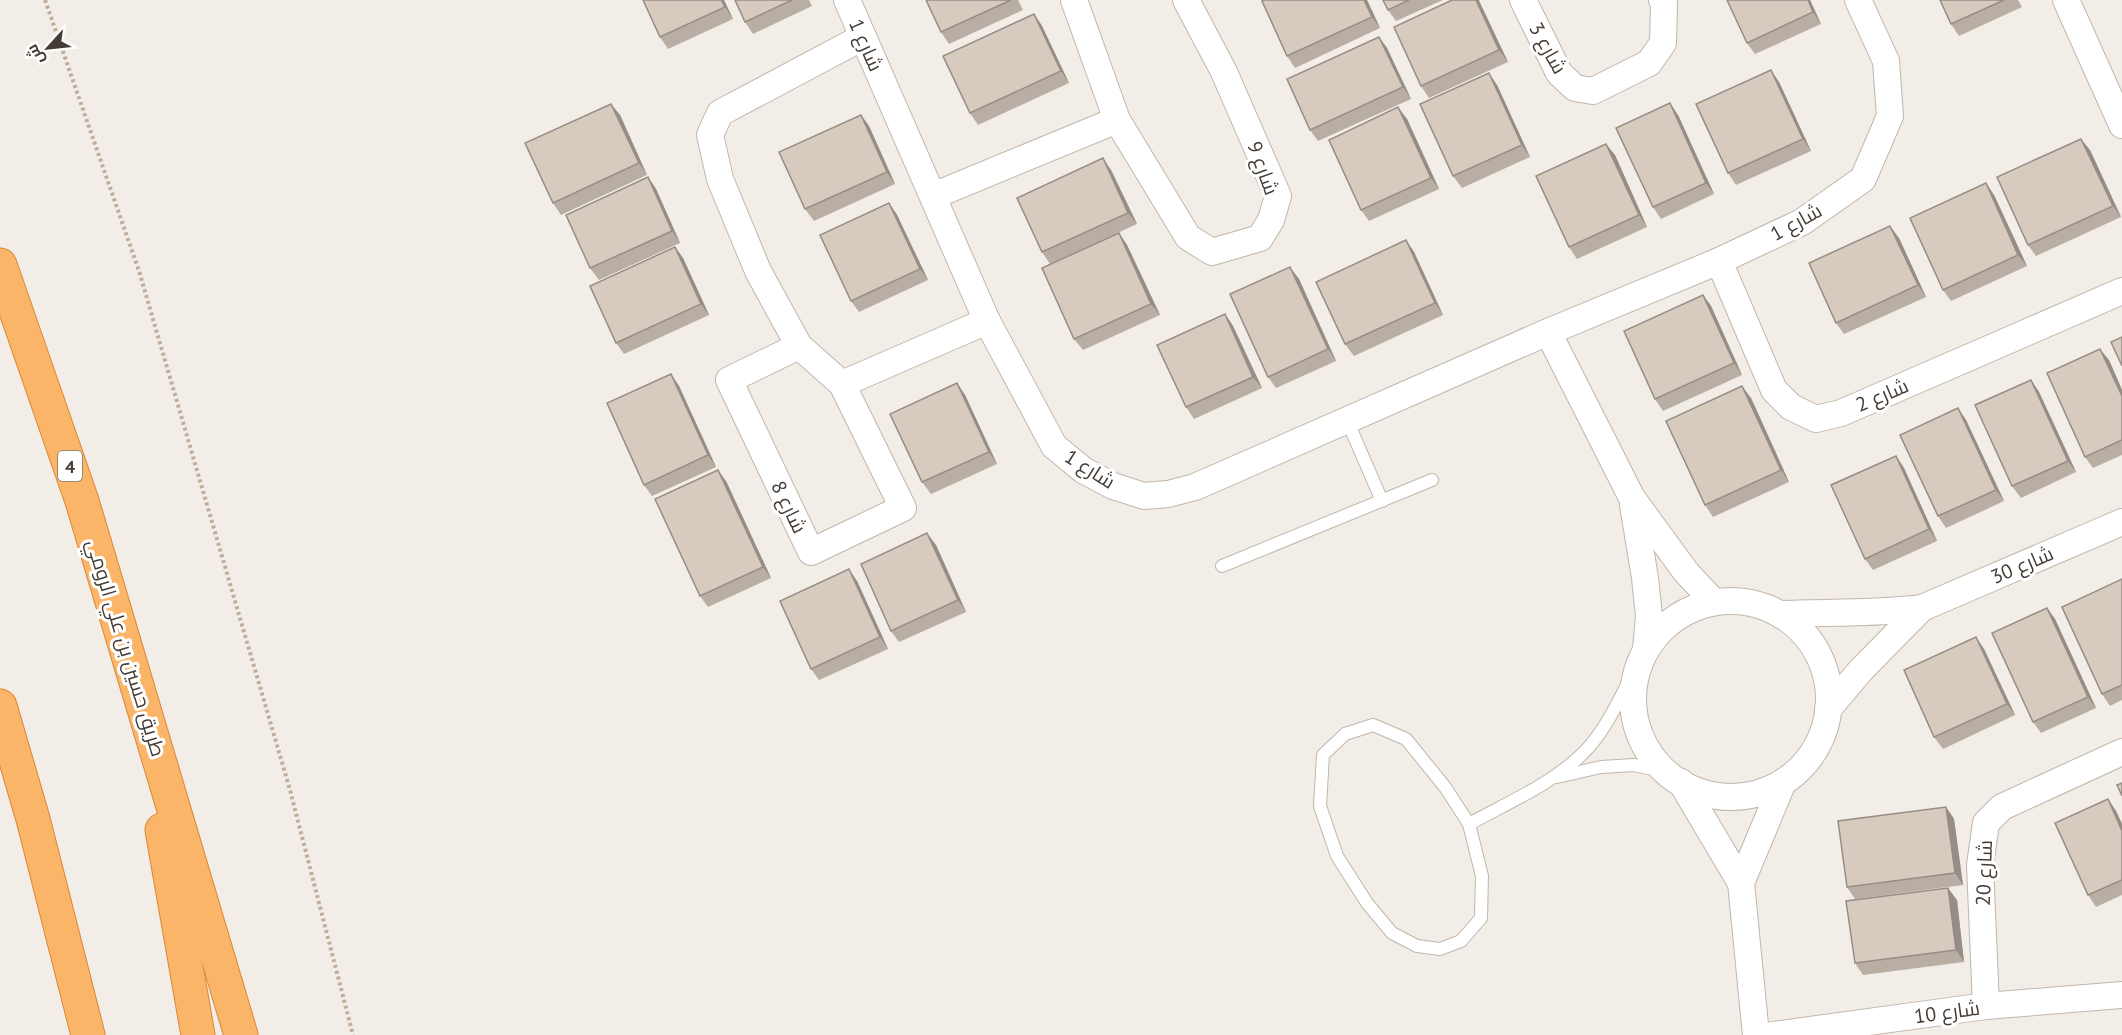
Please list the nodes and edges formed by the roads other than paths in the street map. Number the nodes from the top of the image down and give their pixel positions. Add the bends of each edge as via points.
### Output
1 (847, 0) edge
2 (1074, 0) edge
3 (1186, 0) edge
4 (1523, 0) edge
5 (1662, 0) edge
6 (1858, 0) edge
7 (2066, 0) edge
8 (863, 37) junction
9 (1116, 120) junction
10 (2122, 125) edge
11 (933, 196) junction
12 (1719, 261) junction
13 (0, 265) edge
14 (2122, 291) edge
15 (987, 321) junction
16 (1548, 332) junction
17 (799, 346) junction
18 (842, 384) junction
19 (1347, 420) junction
20 (1432, 480) dead end
21 (1632, 498) junction
22 (1382, 501) junction
23 (2122, 522) edge
24 (1222, 566) dead end
25 (1714, 602) junction
26 (1922, 608) junction
27 (1779, 614) junction
28 (1642, 657) junction
29 (133, 669) junction
30 (0, 706) edge
31 (1828, 709) junction
32 (2122, 752) edge
33 (1556, 777) junction
34 (1672, 777) junction
35 (1783, 782) junction
36 (1469, 824) junction
37 (1741, 883) junction
38 (2122, 996) edge
39 (1986, 1006) junction
40 (88, 1035) edge
41 (198, 1035) edge
42 (241, 1035) edge
43 (1756, 1035) edge
44 (1773, 1035) edge

1 - 8 street, شارع 1
2 - 9 street, شارع 9
3 - 9 street, شارع 9 via 1224,72 1278,196 1271,220 1260,238 1212,252 1188,237
4 - 5 street, شارع 3 via 1559,73 1575,88 1593,91 1649,63 1663,43
6 - 12 street, شارع 1 via 1886,61 1890,116 1863,179 1802,222
7 - 10 street
8 - 11 street, شارع 1
8 - 17 street, شارع 8 via 720,113 710,135 720,179 758,271
9 - 11 street
11 - 15 street, شارع 1
12 - 14 street, شارع 2 via 1774,390 1791,407 1816,419 1841,413
12 - 16 street, شارع 1
13 - 29 highway, طريق حسين بن علي الرومي / 4 via 82,501
15 - 18 street
15 - 19 street, شارع 1 via 1054,446 1083,470 1144,496 1195,487
16 - 19 street, شارع 1
16 - 21 street
17 - 18 street, شارع 8
17 - 18 street, شارع 8 via 729,380 811,552 903,508
19 - 22 lane
20 - 22 lane
21 - 25 street via 1686,572
21 - 28 street via 1649,616
22 - 24 lane
23 - 26 street, شارع 30
25 - 27 street via 1727,599 1765,605
25 - 28 street via 1689,608 1658,631
26 - 27 street, شارع 30 via 1887,613
26 - 31 street, شارع 30
27 - 31 street via 1798,626 1821,657 1830,695
28 - 33 lane via 1589,746
28 - 34 street via 1632,702 1641,740
29 - 41 highway
29 - 42 highway, طريق حسين بن علي الرومي / 4
30 - 40 highway
31 - 35 street via 1824,733 1804,766
32 - 39 street, شارع 20 via 2002,807 1986,823 1980,865
33 - 34 lane via 1600,767 1634,765
33 - 36 lane
34 - 35 street via 1697,792 1735,798 1773,789
34 - 37 street
35 - 37 street
36 - 36 lane via 1406,739 1373,725 1345,734 1323,754 1320,806 1337,856 1366,903 1392,933 1417,946 1440,949 1461,941 1481,918 1482,876
37 - 43 street
38 - 39 street, شارع 10
39 - 44 street, شارع 10

